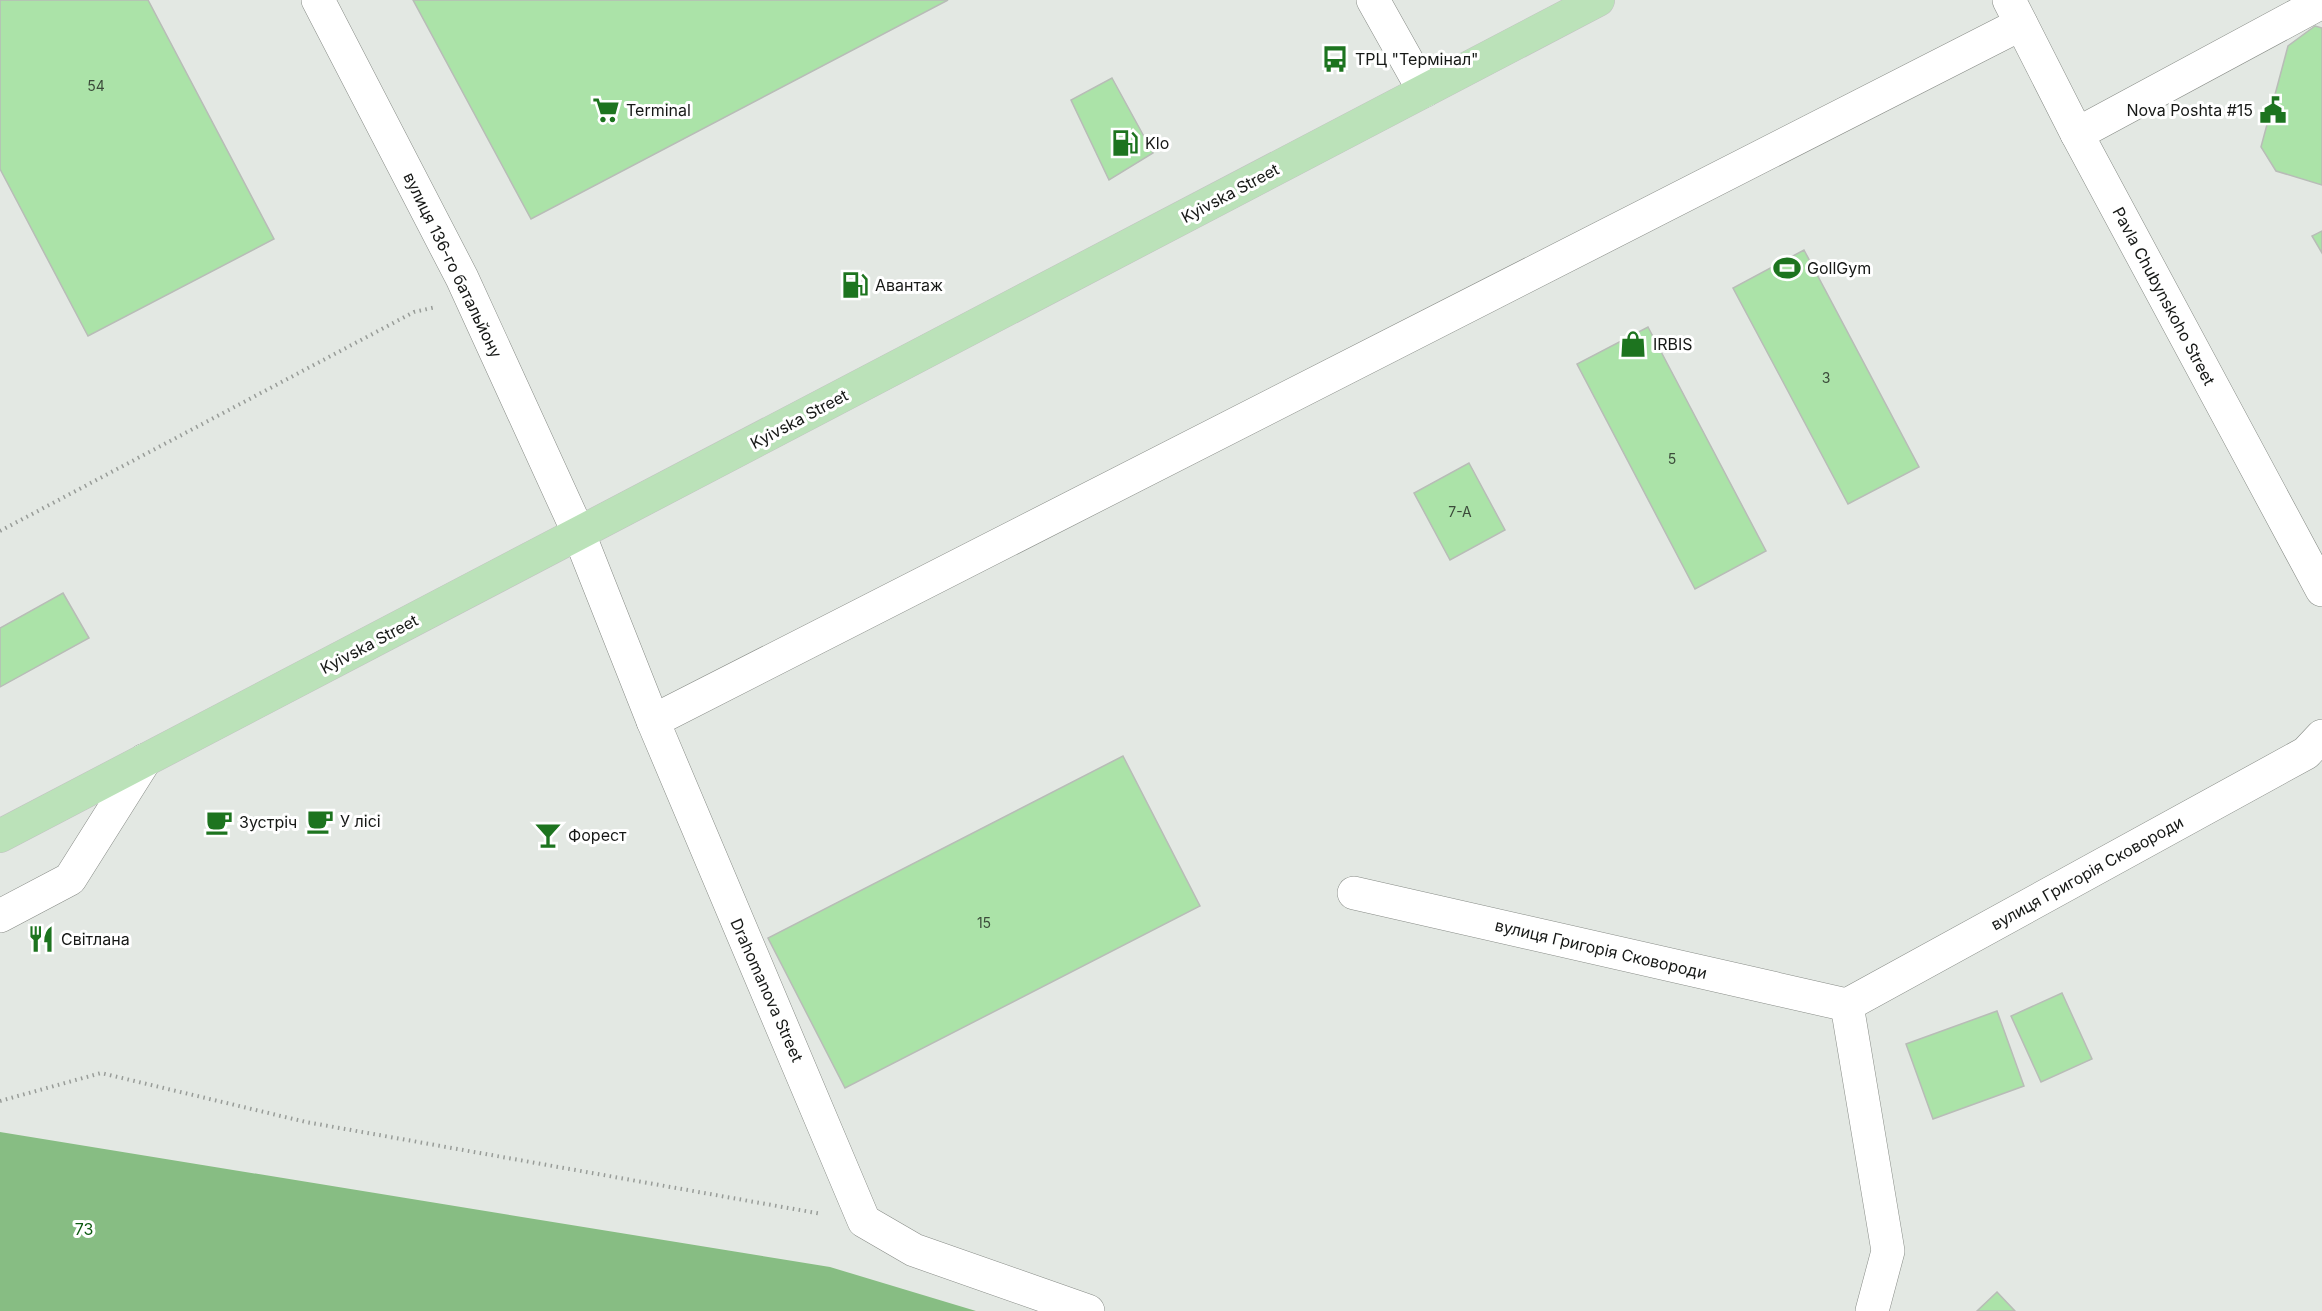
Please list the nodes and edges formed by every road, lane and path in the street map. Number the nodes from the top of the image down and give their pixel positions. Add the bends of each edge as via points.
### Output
1 (318, 0) edge
2 (1374, 0) edge
3 (1598, 0) edge
4 (2322, 2) edge
5 (2015, 12) edge
6 (1424, 91) junction
7 (2077, 134) junction
8 (472, 301) junction
9 (0, 531) edge
10 (579, 534) junction
11 (2322, 590) edge
12 (653, 721) junction
13 (2322, 736) edge
14 (145, 760) junction
15 (0, 836) edge
16 (1354, 893) dead end
17 (0, 916) edge
18 (1847, 1005) junction
19 (0, 1101) edge
20 (864, 1221) junction
21 (1088, 1311) edge
22 (1872, 1311) edge

1 - 8 street, вулиця 136-го батальйону
2 - 6 street
3 - 6 main road, Kyivska Street
4 - 7 street
5 - 7 street, Pavla Chubynskoho Street
5 - 12 street
6 - 10 main road, Kyivska Street
7 - 11 street, Pavla Chubynskoho Street
8 - 9 path via 414,312
8 - 10 street, вулиця 136-го батальйону
10 - 12 street, Drahomanova Street
10 - 14 main road, Kyivska Street
12 - 20 street, Drahomanova Street
13 - 18 street, вулиця Григорія Сковороди via 2306,753
14 - 15 main road, Kyivska Street
14 - 17 street via 70,879
16 - 18 street, вулиця Григорія Сковороди
18 - 22 street via 1888,1251
19 - 20 path via 100,1073 306,1122
20 - 21 street via 914,1250

